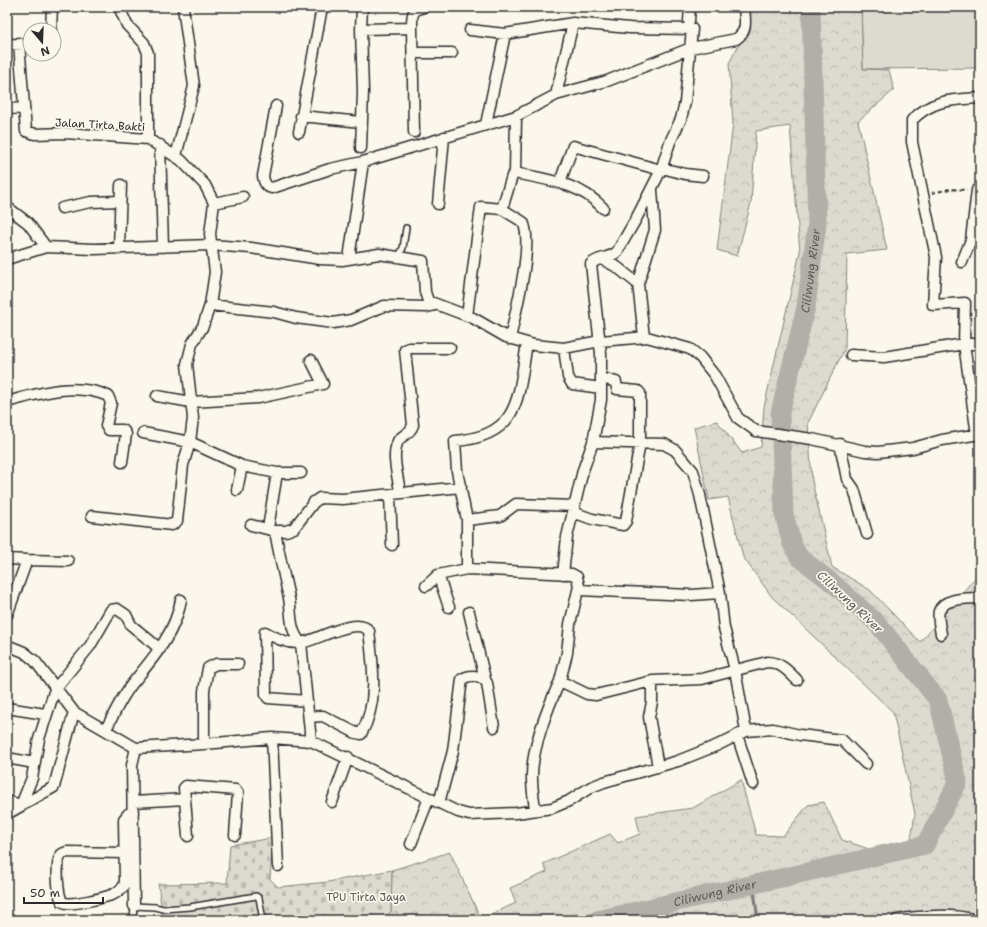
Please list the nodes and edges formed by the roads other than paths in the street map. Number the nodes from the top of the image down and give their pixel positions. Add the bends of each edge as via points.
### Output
1 (52, 7) edge
2 (119, 7) edge
3 (183, 7) edge
4 (322, 7) edge
5 (362, 7) edge
6 (424, 7) edge
7 (690, 7) edge
8 (744, 7) edge
9 (689, 21) dead end
10 (51, 22) edge
11 (573, 23) junction
12 (412, 28) junction
13 (361, 29) junction
14 (470, 30) dead end
15 (505, 34) junction
16 (19, 43) junction
17 (22, 43) edge
18 (7, 44) edge
19 (690, 48) junction
20 (452, 52) dead end
21 (413, 53) junction
22 (556, 96) junction
23 (980, 98) edge
24 (276, 106) dead end
25 (24, 108) junction
26 (7, 109) edge
27 (301, 116) junction
28 (516, 116) junction
29 (361, 122) junction
30 (486, 124) junction
31 (299, 132) dead end
32 (414, 132) dead end
33 (444, 137) junction
34 (148, 139) junction
35 (160, 145) junction
36 (360, 148) dead end
37 (176, 156) junction
38 (363, 162) junction
39 (662, 169) junction
40 (515, 173) junction
41 (703, 176) dead end
42 (560, 182) junction
43 (120, 185) dead end
44 (652, 190) junction
45 (977, 190) road end
46 (243, 197) dead end
47 (120, 200) junction
48 (214, 203) junction
49 (438, 204) dead end
50 (7, 207) edge
51 (62, 208) dead end
52 (603, 208) dead end
53 (502, 209) junction
54 (406, 228) dead end
55 (976, 241) edge
56 (163, 246) junction
57 (211, 246) junction
58 (46, 247) junction
59 (119, 249) junction
60 (399, 256) junction
61 (7, 259) edge
62 (349, 259) junction
63 (602, 259) junction
64 (962, 262) dead end
65 (638, 284) junction
66 (435, 304) junction
67 (210, 305) junction
68 (467, 316) junction
69 (644, 337) junction
70 (510, 339) junction
71 (600, 341) junction
72 (527, 343) junction
73 (964, 344) junction
74 (980, 344) edge
75 (450, 348) dead end
76 (564, 348) junction
77 (851, 355) dead end
78 (311, 360) dead end
79 (601, 383) junction
80 (157, 396) dead end
81 (7, 402) edge
82 (191, 402) junction
83 (143, 433) dead end
84 (978, 435) edge
85 (190, 442) junction
86 (593, 442) junction
87 (640, 443) junction
88 (840, 444) junction
89 (122, 462) dead end
90 (242, 466) junction
91 (277, 473) junction
92 (301, 473) dead end
93 (461, 487) junction
94 (237, 490) dead end
95 (400, 492) junction
96 (390, 495) junction
97 (574, 509) junction
98 (92, 516) dead end
99 (466, 520) junction
100 (251, 526) dead end
101 (271, 529) junction
102 (867, 534) dead end
103 (392, 545) dead end
104 (7, 559) edge
105 (27, 560) junction
106 (68, 561) dead end
107 (467, 569) junction
108 (563, 574) junction
109 (438, 575) junction
110 (426, 586) dead end
111 (579, 590) junction
112 (720, 594) junction
113 (980, 598) edge
114 (182, 600) dead end
115 (448, 607) dead end
116 (470, 612) dead end
117 (7, 615) edge
118 (940, 634) dead end
119 (301, 643) junction
120 (7, 645) edge
121 (160, 649) junction
122 (238, 664) dead end
123 (735, 670) junction
124 (485, 679) junction
125 (797, 680) dead end
126 (560, 681) junction
127 (652, 681) junction
128 (55, 688) junction
129 (307, 701) junction
130 (7, 708) edge
131 (74, 712) junction
132 (45, 714) junction
133 (309, 717) junction
134 (494, 727) dead end
135 (106, 729) junction
136 (741, 733) junction
137 (272, 738) junction
138 (311, 741) junction
139 (204, 744) junction
140 (136, 748) junction
141 (348, 757) junction
142 (7, 758) edge
143 (34, 763) junction
144 (866, 764) dead end
145 (658, 767) junction
146 (753, 784) dead end
147 (429, 798) junction
148 (185, 799) junction
149 (7, 801) edge
150 (332, 802) dead end
151 (439, 803) junction
152 (21, 805) junction
153 (133, 807) junction
154 (536, 810) junction
155 (7, 814) edge
156 (235, 835) dead end
157 (188, 836) dead end
158 (412, 844) dead end
159 (131, 856) junction
160 (278, 866) dead end
161 (134, 906) junction
162 (133, 920) edge
163 (263, 920) edge
164 (896, 920) edge
165 (974, 920) edge

1 - 10 street
2 - 34 street via 127,25 144,43 148,53
3 - 37 street via 195,78 192,101
4 - 27 street
5 - 13 street
6 - 12 street via 412,13
7 - 9 street
8 - 19 street via 745,29 742,35 736,39
11 - 15 street
11 - 19 street via 630,28 692,29
11 - 22 street
12 - 13 street
12 - 21 street
13 - 29 street
14 - 15 street
15 - 30 street
16 - 17 street
16 - 18 street
16 - 25 street
19 - 22 street via 606,81
19 - 39 street via 685,102
20 - 21 street
21 - 32 street
22 - 28 street
23 - 73 street via 941,101 922,110 912,120 912,142 936,257 933,305 965,303
24 - 38 street via 263,176 268,187
25 - 26 street
25 - 34 street, Jalan Tirta Bakti via 26,131 29,133
27 - 29 street
27 - 31 street
28 - 30 street
28 - 40 street
29 - 36 street
30 - 33 street
33 - 38 street
33 - 49 street
34 - 35 street, Jalan Tirta Bakti
35 - 37 street, Jalan Tirta Bakti
35 - 56 street
37 - 48 street, Jalan Tirta Bakti via 205,185
38 - 62 street
39 - 41 street
39 - 42 street via 573,146
39 - 44 street
40 - 42 street
40 - 53 street
42 - 52 street via 588,195
43 - 47 street
44 - 63 street via 617,252
44 - 65 street via 655,230
45 - 55 street
46 - 48 street
47 - 51 street
47 - 59 street
48 - 57 street
50 - 58 street via 28,223
53 - 68 street via 481,207
53 - 70 street via 523,222 526,234 525,264
54 - 60 lane via 404,245
55 - 64 street
56 - 57 street
56 - 59 street
57 - 62 street via 251,248 320,259
57 - 67 street via 215,272
58 - 59 street
58 - 61 street
60 - 62 street via 379,254
60 - 66 street via 423,261 426,297
63 - 65 street
63 - 71 street via 594,261 590,267
65 - 69 street
66 - 67 street via 427,308 384,306 351,320 333,323 274,312
66 - 68 street
67 - 82 street via 203,326 189,353
68 - 70 street
69 - 71 street
69 - 88 street via 695,352 715,376 738,418 756,431
70 - 72 street
71 - 76 street
71 - 79 street
72 - 76 street
72 - 93 street via 516,403 504,424 484,437 456,441 456,462
73 - 74 street
73 - 77 street via 884,357
73 - 84 street
75 - 95 street via 405,350 413,425 408,434 398,440 394,452
76 - 79 street via 568,377 572,384
78 - 82 street via 323,384 258,398
79 - 86 street via 599,416
79 - 87 street via 616,382 617,389 640,393
80 - 82 street
81 - 89 street via 42,393 73,389 108,396 111,403 106,426 109,430 123,430 126,434
82 - 85 street via 193,418
83 - 85 street
84 - 88 street via 878,452
85 - 90 street
85 - 98 street via 183,465 175,524
86 - 87 street
86 - 97 street
87 - 97 street via 625,523 621,525 592,519
87 - 112 street via 664,444 670,447 693,471
88 - 102 street via 847,479 854,489
90 - 91 street
90 - 94 street
91 - 92 street
91 - 101 street
93 - 95 street
93 - 99 street
95 - 96 street
96 - 101 street via 320,498 294,528 286,531
96 - 103 street
97 - 99 street via 516,504 500,516
97 - 108 street via 567,537
99 - 107 street
100 - 101 street
101 - 119 street via 289,601 292,625
104 - 105 street
105 - 106 street
105 - 117 street
107 - 108 street
107 - 109 street
108 - 111 street via 577,577
109 - 110 street
109 - 115 street
111 - 112 street
111 - 126 street
112 - 123 street via 724,628
113 - 118 street via 953,601 942,606 938,616
114 - 121 street via 176,622
116 - 124 street
119 - 129 street
119 - 129 street via 284,642 265,632 266,695 268,698
119 - 133 street via 343,628 362,627 370,631 373,692 368,719 361,734 323,716
120 - 128 street via 24,652
121 - 128 street via 131,625 124,613 114,608 90,646
121 - 135 street via 126,693
122 - 139 street via 216,664 208,668 204,691
123 - 125 street via 758,663 775,662
123 - 127 street via 702,679
123 - 136 street
124 - 134 street via 489,687
124 - 151 street via 472,676 465,677 460,682 453,751
126 - 127 street via 591,695
126 - 154 street via 549,705 534,758 532,777
127 - 145 street via 650,717
128 - 131 street
128 - 132 street
129 - 133 street
130 - 132 street
131 - 135 street
131 - 152 street via 54,787
132 - 143 street
133 - 138 street
135 - 140 street
136 - 144 street via 773,730 842,740
136 - 145 street via 718,746
136 - 146 street
137 - 138 street
137 - 139 street
137 - 160 street
138 - 141 street
139 - 140 street
140 - 153 street via 132,765
141 - 147 street
141 - 150 street
142 - 143 street
143 - 152 street via 32,778
145 - 154 street via 604,782 560,805
147 - 151 street
147 - 158 street
148 - 153 street
148 - 156 street via 186,786 236,790 238,793
148 - 157 street
149 - 152 street
151 - 154 street via 469,816
152 - 155 street
153 - 159 street
159 - 159 street via 121,890 108,896 69,904 61,901 58,870 62,854 67,852
159 - 161 street
161 - 162 lane
161 - 163 lane via 163,909 190,907 256,896 259,898
164 - 165 street via 928,917

